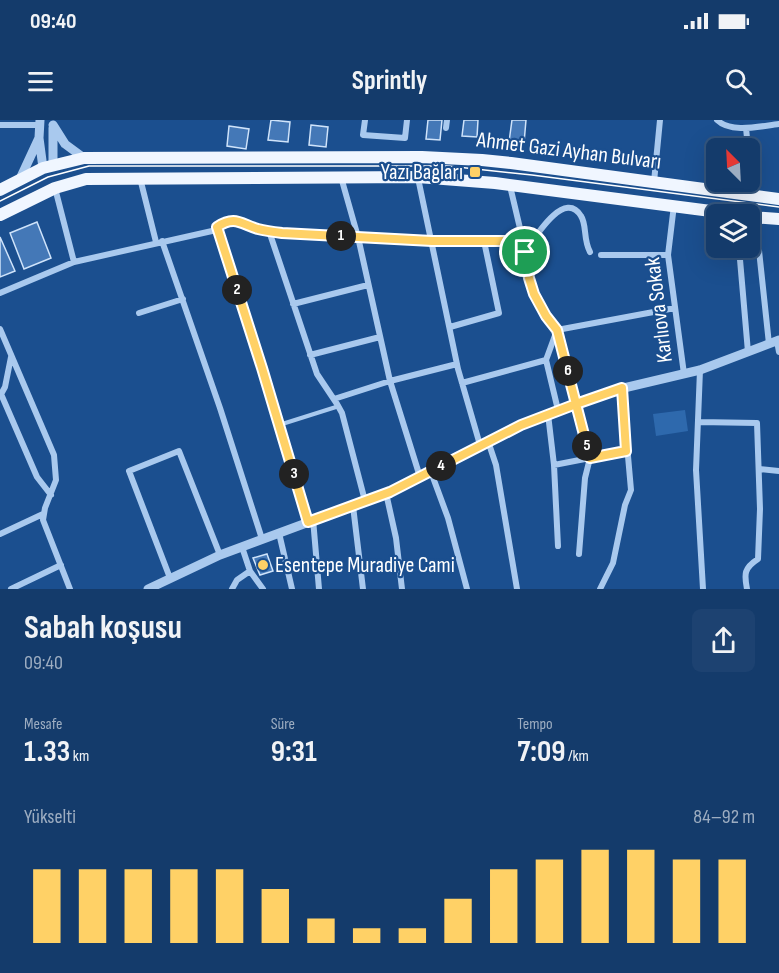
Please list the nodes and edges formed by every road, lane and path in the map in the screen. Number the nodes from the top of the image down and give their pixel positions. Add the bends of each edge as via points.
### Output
1 (365, 120) edge
2 (407, 120) edge
3 (660, 120) edge
4 (717, 120) edge
5 (40, 122) edge
6 (53, 122) edge
7 (779, 124) edge
8 (0, 125) edge
9 (746, 128) junction
10 (39, 138) junction
11 (747, 138) edge
12 (84, 158) junction
13 (49, 166) junction
14 (341, 176) junction
15 (418, 177) junction
16 (140, 178) junction
17 (20, 179) junction
18 (654, 182) junction
19 (510, 185) junction
20 (55, 188) junction
21 (0, 190) edge
22 (779, 199) edge
23 (674, 206) junction
24 (706, 210) edge
25 (0, 215) edge
26 (760, 218) edge
27 (779, 219) edge
28 (217, 227) junction
29 (269, 231) junction
30 (358, 237) junction
31 (159, 241) junction
32 (432, 241) junction
33 (484, 241) junction
34 (523, 241) junction
35 (525, 252) junction
36 (590, 252) dead end
37 (760, 253) edge
38 (602, 255) dead end
39 (668, 255) junction
40 (740, 258) edge
41 (74, 262) junction
42 (368, 285) junction
43 (0, 293) edge
44 (183, 299) junction
45 (293, 304) junction
46 (675, 308) junction
47 (139, 313) dead end
48 (450, 327) junction
49 (0, 329) edge
50 (557, 330) junction
51 (380, 337) junction
52 (775, 341) edge
53 (748, 352) junction
54 (779, 352) edge
55 (310, 355) junction
56 (12, 356) junction
57 (546, 360) junction
58 (457, 364) junction
59 (700, 370) junction
60 (684, 374) junction
61 (390, 381) junction
62 (462, 383) junction
63 (622, 388) junction
64 (1, 395) edge
65 (336, 402) junction
66 (576, 404) junction
67 (558, 410) junction
68 (548, 414) junction
69 (699, 422) junction
70 (279, 424) junction
71 (484, 443) junction
72 (626, 451) junction
73 (590, 458) junction
74 (554, 465) junction
75 (759, 469) junction
76 (779, 471) edge
77 (431, 472) junction
78 (420, 477) junction
79 (386, 493) junction
80 (51, 495) junction
81 (365, 501) junction
82 (353, 506) junction
83 (43, 514) junction
84 (311, 520) junction
85 (279, 533) junction
86 (0, 534) edge
87 (262, 539) junction
88 (558, 546) dead end
89 (242, 547) junction
90 (579, 554) dead end
91 (220, 555) junction
92 (61, 565) junction
93 (250, 570) junction
94 (170, 578) junction
95 (159, 586) edge
96 (11, 589) edge
97 (70, 589) edge
98 (148, 589) edge
99 (174, 589) edge
100 (232, 589) edge
101 (263, 589) edge
102 (292, 589) edge
103 (319, 589) edge
104 (363, 589) edge
105 (402, 589) edge
106 (467, 589) edge
107 (517, 589) edge
108 (600, 589) edge
109 (703, 589) edge
110 (747, 589) edge

1 - 2 street via 363,135 405,138
3 - 18 street
4 - 9 street via 723,126
5 - 8 street
5 - 10 street
6 - 12 street via 65,144
6 - 13 street
7 - 9 street
9 - 11 street
10 - 13 street
10 - 17 street
12 - 13 main road, Ahmet Gazi Ayhan Bulvarı
12 - 18 main road, Ahmet Gazi Ayhan Bulvarı via 452,159
13 - 17 main road, Ahmet Gazi Ayhan Bulvarı
13 - 20 main road
14 - 15 main road, Ahmet Gazi Ayhan Bulvarı
14 - 16 main road, Ahmet Gazi Ayhan Bulvarı
14 - 30 street
15 - 19 main road, Ahmet Gazi Ayhan Bulvarı
15 - 32 street
16 - 20 main road, Ahmet Gazi Ayhan Bulvarı via 86,178
16 - 31 street
17 - 21 main road, Ahmet Gazi Ayhan Bulvarı
18 - 22 main road, Ahmet Gazi Ayhan Bulvarı
19 - 23 main road, Ahmet Gazi Ayhan Bulvarı
19 - 34 street
20 - 25 main road, Ahmet Gazi Ayhan Bulvarı
20 - 41 street
23 - 24 main road, Ahmet Gazi Ayhan Bulvarı
23 - 39 street, Karlıova Sokak
26 - 27 main road
28 - 29 street via 240,221
28 - 31 street
28 - 70 street
29 - 30 street
29 - 45 street
30 - 32 street
30 - 42 street
31 - 41 street
31 - 44 street
32 - 33 street
32 - 48 street
33 - 34 street
33 - 48 street via 499,313
34 - 35 street
35 - 36 street via 556,212 568,208 583,219
35 - 50 street via 534,294
37 - 52 street
38 - 39 street
39 - 46 street, Karlıova Sokak
40 - 53 street
41 - 43 street
42 - 45 street
42 - 51 street
44 - 47 street
44 - 87 street
45 - 55 street
46 - 50 street
46 - 60 street, Karlıova Sokak
48 - 58 street
49 - 56 street
50 - 57 street
50 - 66 street
51 - 55 street
51 - 61 street
52 - 53 street
52 - 54 street
53 - 59 street
55 - 65 street via 316,374
56 - 64 street
56 - 80 street via 54,455 57,474
57 - 62 street
57 - 67 street
58 - 61 street
58 - 62 street
59 - 60 street
59 - 69 street
60 - 63 street
61 - 65 street
61 - 78 street
62 - 71 street
63 - 66 street
63 - 72 street
64 - 80 street via 37,477
65 - 70 lane via 336,407
65 - 81 street
66 - 67 street
66 - 73 street
67 - 68 street
68 - 71 street
68 - 74 street
69 - 75 street via 757,423
69 - 109 street via 696,470
70 - 84 street
71 - 77 street
71 - 107 street via 496,465
72 - 73 street
72 - 108 street via 631,490 613,563
73 - 74 street
73 - 90 street
74 - 88 street
75 - 76 street
75 - 110 street via 758,559 745,572
77 - 78 street
77 - 106 street via 453,533
78 - 79 street
79 - 81 street
79 - 105 street
80 - 83 street
81 - 82 street
82 - 84 street
82 - 104 street
83 - 86 street
83 - 92 street
84 - 85 street
84 - 103 street
85 - 87 street
85 - 102 street
87 - 89 street
89 - 91 street
89 - 93 street
91 - 94 street
91 - 94 street via 179,451 129,471
92 - 96 street
92 - 97 street
93 - 100 street
93 - 101 street
94 - 95 street
94 - 99 street
95 - 98 street

